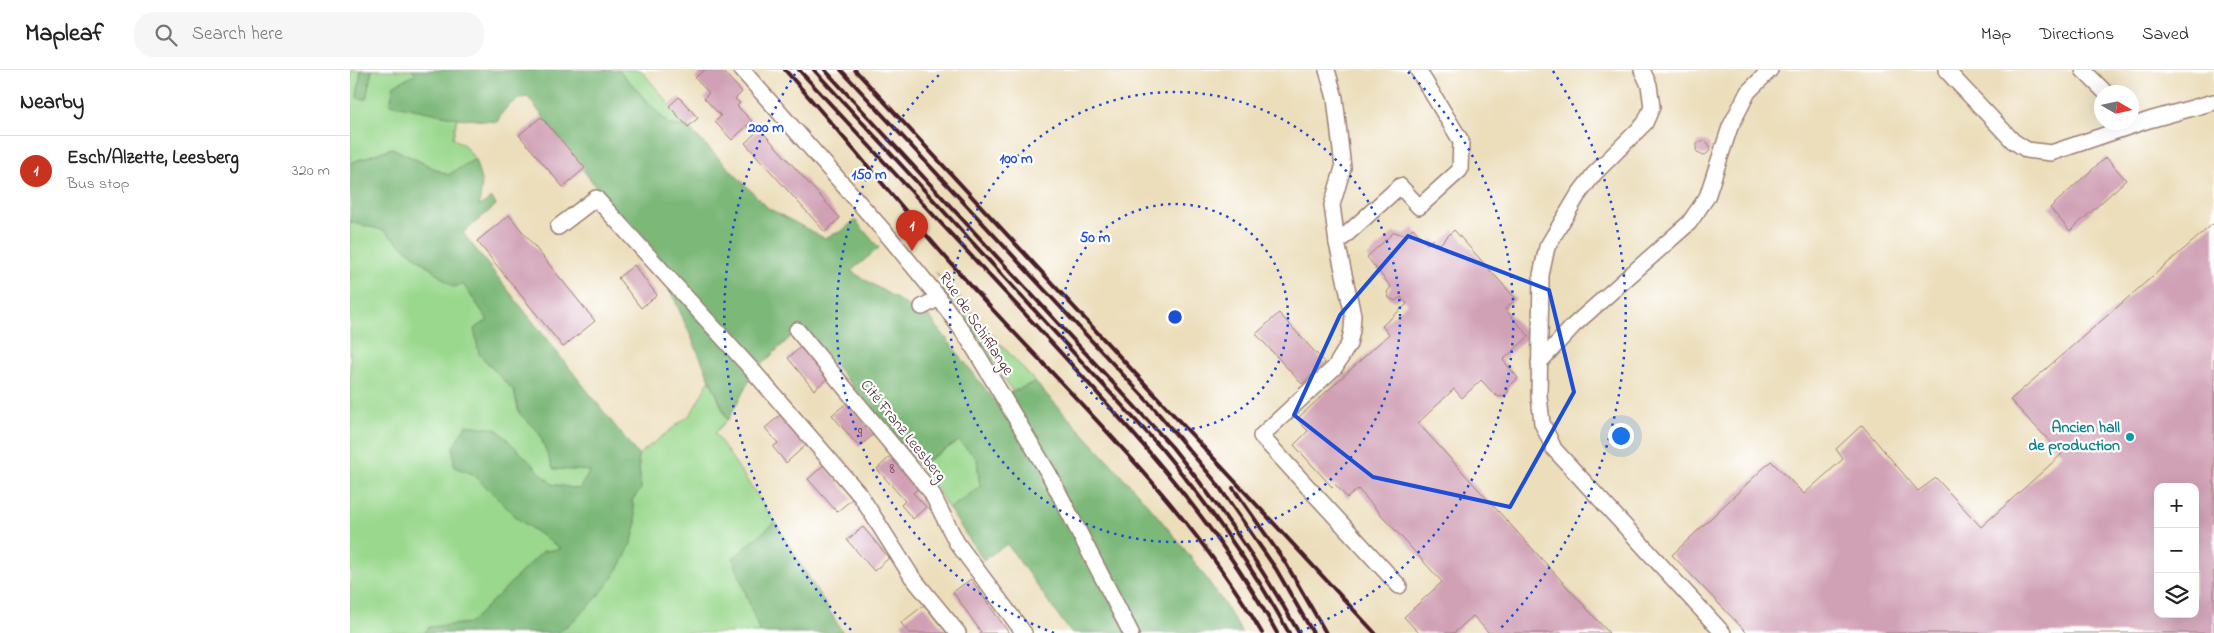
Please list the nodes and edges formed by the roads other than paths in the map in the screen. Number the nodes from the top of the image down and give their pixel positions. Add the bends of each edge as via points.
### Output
1 (742, 70) edge
2 (1327, 70) edge
3 (1418, 70) edge
4 (1642, 70) edge
5 (1770, 70) edge
6 (1946, 70) edge
7 (2084, 70) edge
8 (2098, 85) edge
9 (2214, 102) edge
10 (2139, 116) edge
11 (2149, 120) junction
12 (558, 227) dead end
13 (1337, 243) junction
14 (939, 298) junction
15 (922, 307) dead end
16 (797, 330) dead end
17 (1539, 363) junction
18 (1399, 586) dead end
19 (958, 633) edge
20 (1024, 633) edge
21 (1131, 633) edge
22 (1723, 633) edge

1 - 14 street, Rue de Schifflange
2 - 13 street via 1335,98 1343,168 1332,205
3 - 13 street via 1461,142 1460,170 1419,207 1400,186
4 - 17 street via 1650,85 1652,106 1645,123 1594,174 1546,247 1541,275
5 - 17 street via 1748,92 1730,127 1707,197 1689,223 1574,325
6 - 11 street via 2013,141 2027,150 2051,153
7 - 8 street
9 - 11 street
10 - 11 street
12 - 19 street via 596,198 860,495 912,577
13 - 18 street via 1353,315 1349,344 1335,367 1260,436
14 - 15 street
14 - 21 street, Rue de Schifflange via 969,340 1050,474
16 - 20 street, Cité Franz Leesberg via 931,492 957,543
17 - 22 street via 1542,424 1554,449

